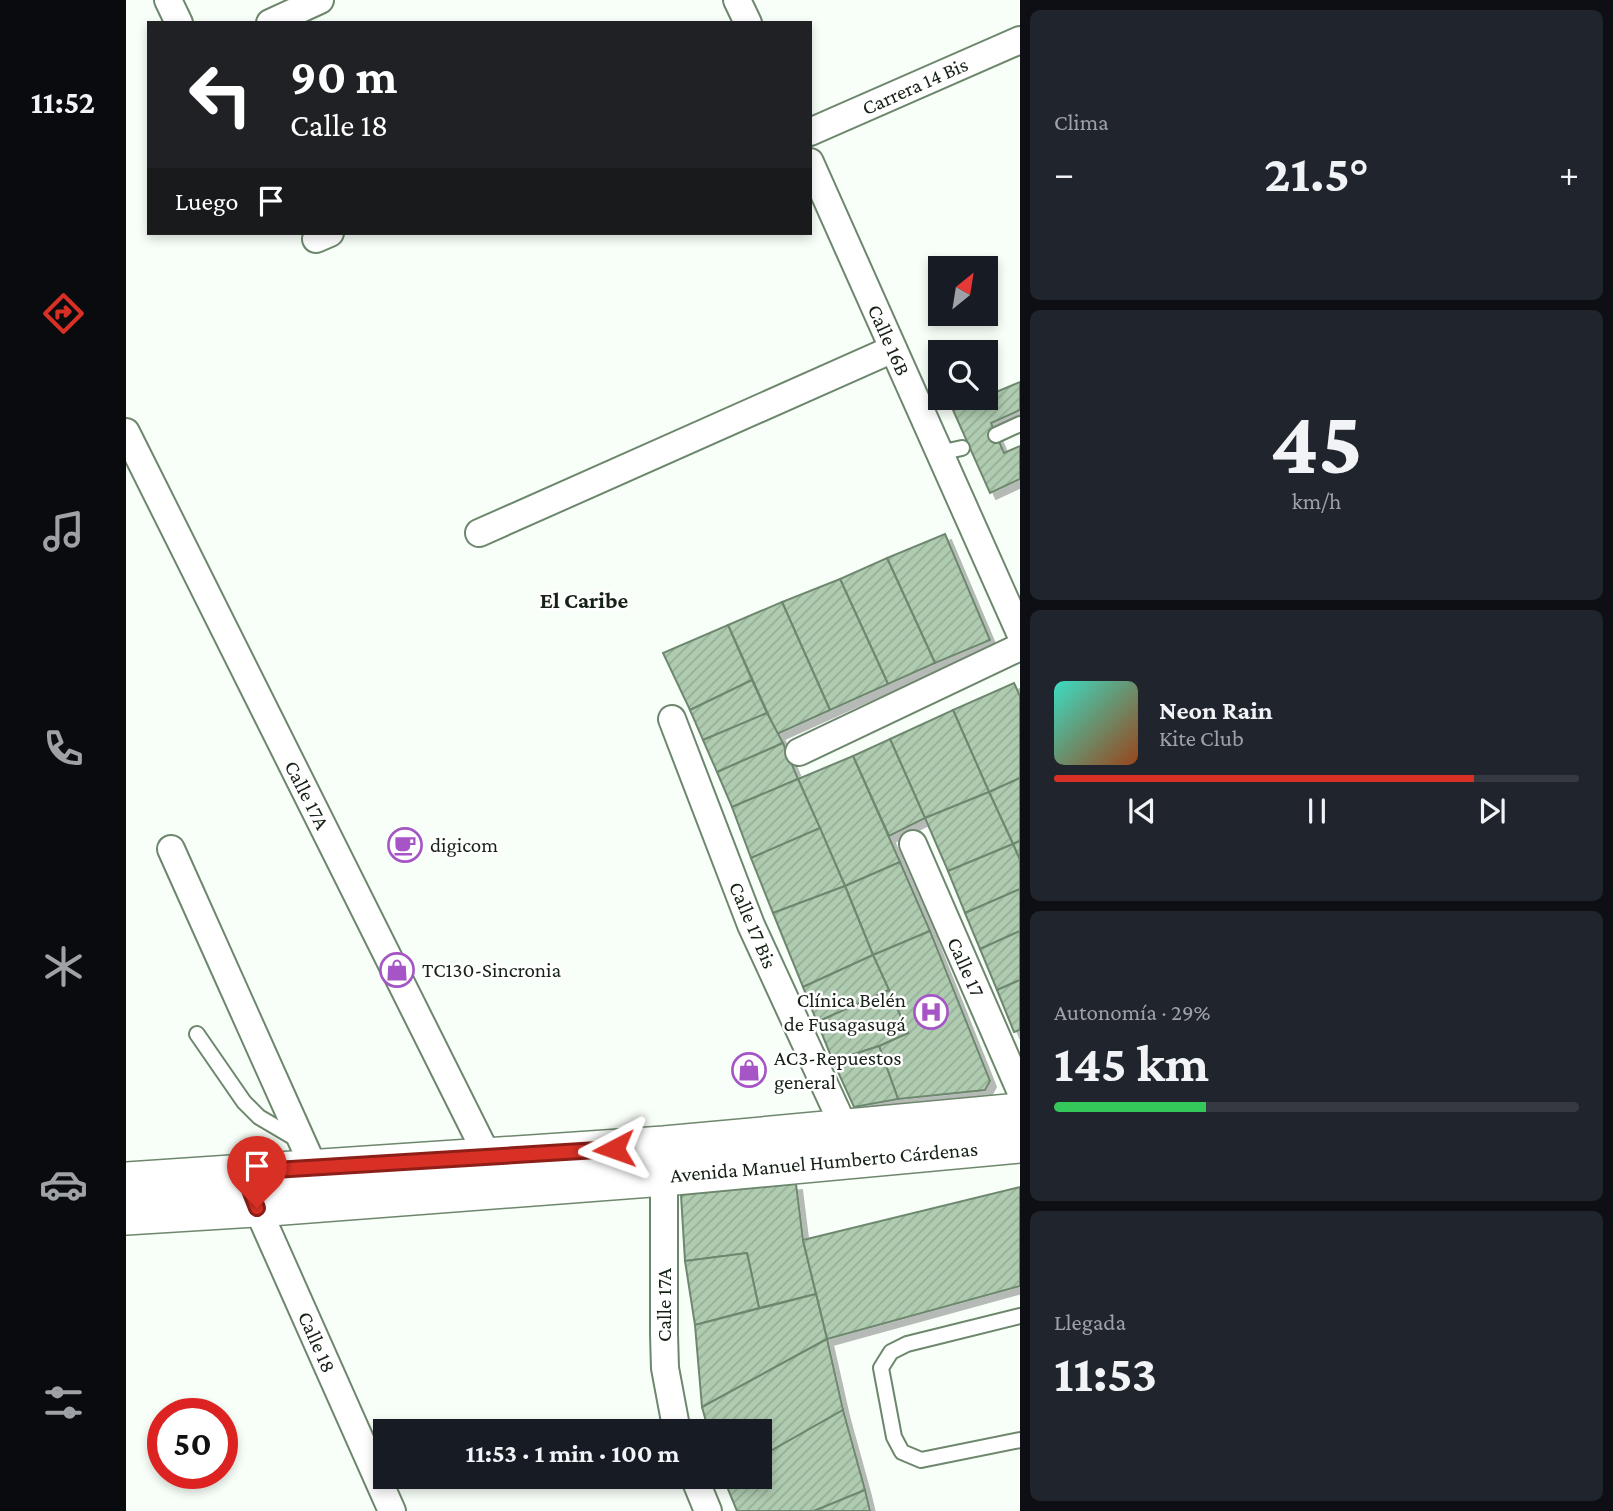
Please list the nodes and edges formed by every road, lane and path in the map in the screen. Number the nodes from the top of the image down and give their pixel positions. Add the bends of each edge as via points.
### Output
1 (168, 0) edge
2 (320, 0) edge
3 (737, 0) edge
4 (179, 21) edge
5 (274, 21) edge
6 (747, 21) edge
7 (1020, 40) edge
8 (812, 131) edge
9 (812, 167) edge
10 (893, 349) junction
11 (1020, 425) edge
12 (126, 432) edge
13 (996, 435) dead end
14 (479, 533) dead end
15 (1020, 633) edge
16 (1020, 647) edge
17 (672, 719) dead end
18 (799, 752) dead end
19 (913, 844) dead end
20 (172, 849) dead end
21 (197, 1034) dead end
22 (1020, 1090) edge
23 (1020, 1112) edge
24 (844, 1127) junction
25 (1020, 1144) edge
26 (308, 1156) junction
27 (488, 1157) junction
28 (243, 1172) junction
29 (664, 1177) junction
30 (126, 1181) edge
31 (257, 1208) junction
32 (126, 1216) edge
33 (1020, 1316) edge
34 (674, 1419) edge
35 (1020, 1440) edge
36 (699, 1489) edge
37 (392, 1511) edge
38 (708, 1511) edge

1 - 4 street
2 - 5 street
3 - 6 street
7 - 8 street, Carrera 14 Bis
9 - 10 street, Calle 16B
10 - 14 street
10 - 15 street, Calle 16B via 951,451
11 - 13 lane
12 - 27 street, Calle 17A
16 - 18 street
17 - 24 street, Calle 17 Bis via 751,925
19 - 22 street, Calle 17
20 - 26 street
21 - 26 lane via 244,1102
23 - 24 main road, Avenida Manuel Humberto Cárdenas
24 - 27 main road, Avenida Manuel Humberto Cárdenas
25 - 29 main road, Avenida Manuel Humberto Cárdenas
26 - 27 main road, Avenida Manuel Humberto Cárdenas
26 - 28 main road, Avenida Manuel Humberto Cárdenas
28 - 30 main road, Avenida Manuel Humberto Cárdenas
28 - 31 street, Calle 18
29 - 31 main road, Avenida Manuel Humberto Cárdenas
29 - 34 street, Calle 17A via 665,1357
31 - 32 main road, Avenida Manuel Humberto Cárdenas
31 - 37 street, Calle 18
33 - 35 lane via 907,1344 891,1352 881,1367 894,1437 902,1452 921,1460
36 - 38 street

